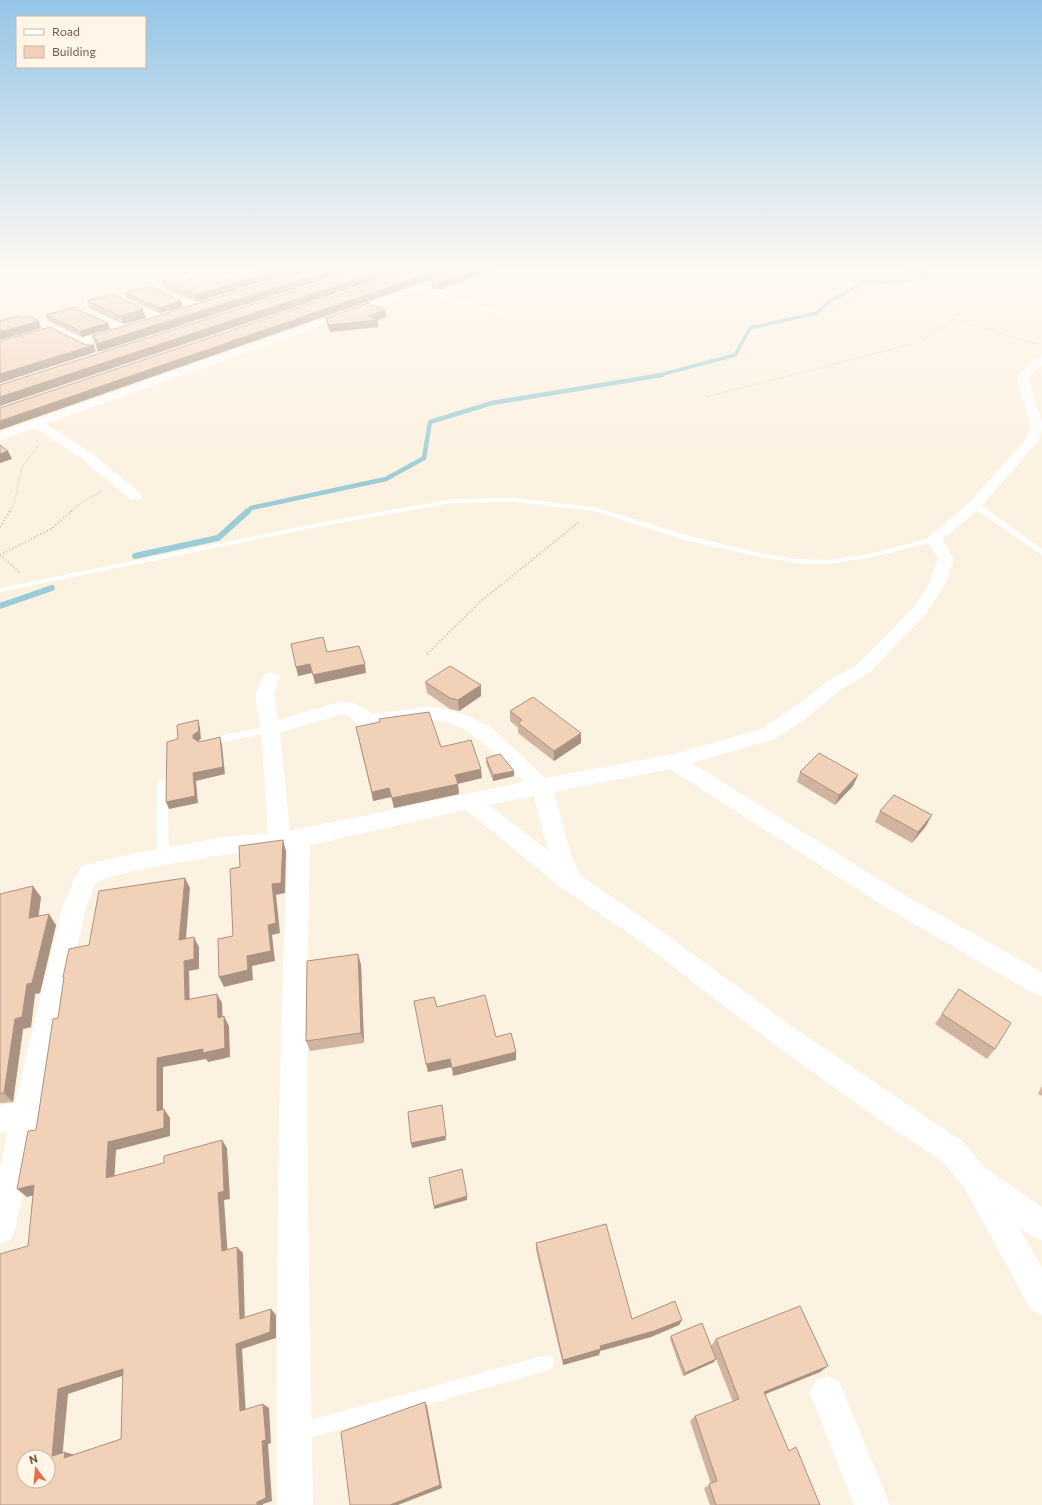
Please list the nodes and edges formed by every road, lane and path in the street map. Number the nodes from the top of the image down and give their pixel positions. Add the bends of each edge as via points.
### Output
1 (72, 338) edge
2 (97, 338) edge
3 (279, 338) edge
4 (925, 338) edge
5 (1019, 338) edge
6 (81, 343) junction
7 (1042, 345) edge
8 (119, 350) edge
9 (104, 355) junction
10 (1042, 359) edge
11 (89, 360) edge
12 (142, 363) edge
13 (128, 368) junction
14 (113, 373) edge
15 (156, 381) junction
16 (706, 397) dead end
17 (37, 424) junction
18 (50, 432) junction
19 (0, 436) edge
20 (119, 483) junction
21 (135, 496) dead end
22 (975, 505) junction
23 (594, 509) junction
24 (0, 527) edge
25 (934, 539) junction
26 (1042, 553) edge
27 (0, 555) edge
28 (32, 583) junction
29 (0, 590) edge
30 (427, 654) dead end
31 (271, 678) dead end
32 (271, 729) junction
33 (202, 744) edge
34 (673, 761) junction
35 (162, 784) dead end
36 (542, 787) junction
37 (469, 801) junction
38 (289, 840) junction
39 (163, 857) junction
40 (571, 882) junction
41 (1042, 986) edge
42 (13, 1117) edge
43 (974, 1177) junction
44 (1042, 1225) edge
45 (0, 1229) edge
46 (1042, 1298) edge
47 (546, 1362) dead end
48 (827, 1392) dead end
49 (295, 1433) junction
50 (295, 1505) edge
51 (872, 1505) edge

1 - 6 street
2 - 6 street
3 - 15 street
4 - 16 path via 920,342
5 - 7 path
6 - 9 street
8 - 9 street
9 - 11 street
9 - 13 street
10 - 22 street via 1026,373 1023,380 1037,426 1031,441
12 - 13 street
13 - 14 street
13 - 15 street
15 - 17 street
17 - 18 street
17 - 19 street
18 - 20 street via 87,456
18 - 24 path via 22,467 14,504
20 - 21 street
20 - 27 path via 82,502 51,529
22 - 25 street
22 - 26 lane
23 - 25 lane via 692,539 795,561 829,562 868,556
23 - 28 lane via 514,500 452,501 328,523
23 - 30 path via 481,599
25 - 34 street via 946,559 937,584 920,610 864,668 835,685 797,716 768,734
27 - 28 path
28 - 29 lane
31 - 32 street via 265,692 265,702
32 - 33 lane
32 - 36 street via 349,708 368,721 425,713 457,718 484,732
32 - 38 street
34 - 36 street
34 - 41 street via 895,901
35 - 39 lane
36 - 37 street
36 - 40 street via 560,856
37 - 38 street
37 - 40 street
38 - 39 street via 224,846
38 - 49 street via 294,979 292,1189
39 - 42 street via 90,873 85,879 74,908
40 - 43 street via 645,932 784,1036 952,1151
42 - 45 street
43 - 44 street
43 - 46 street
47 - 49 lane
48 - 51 street
49 - 50 street

